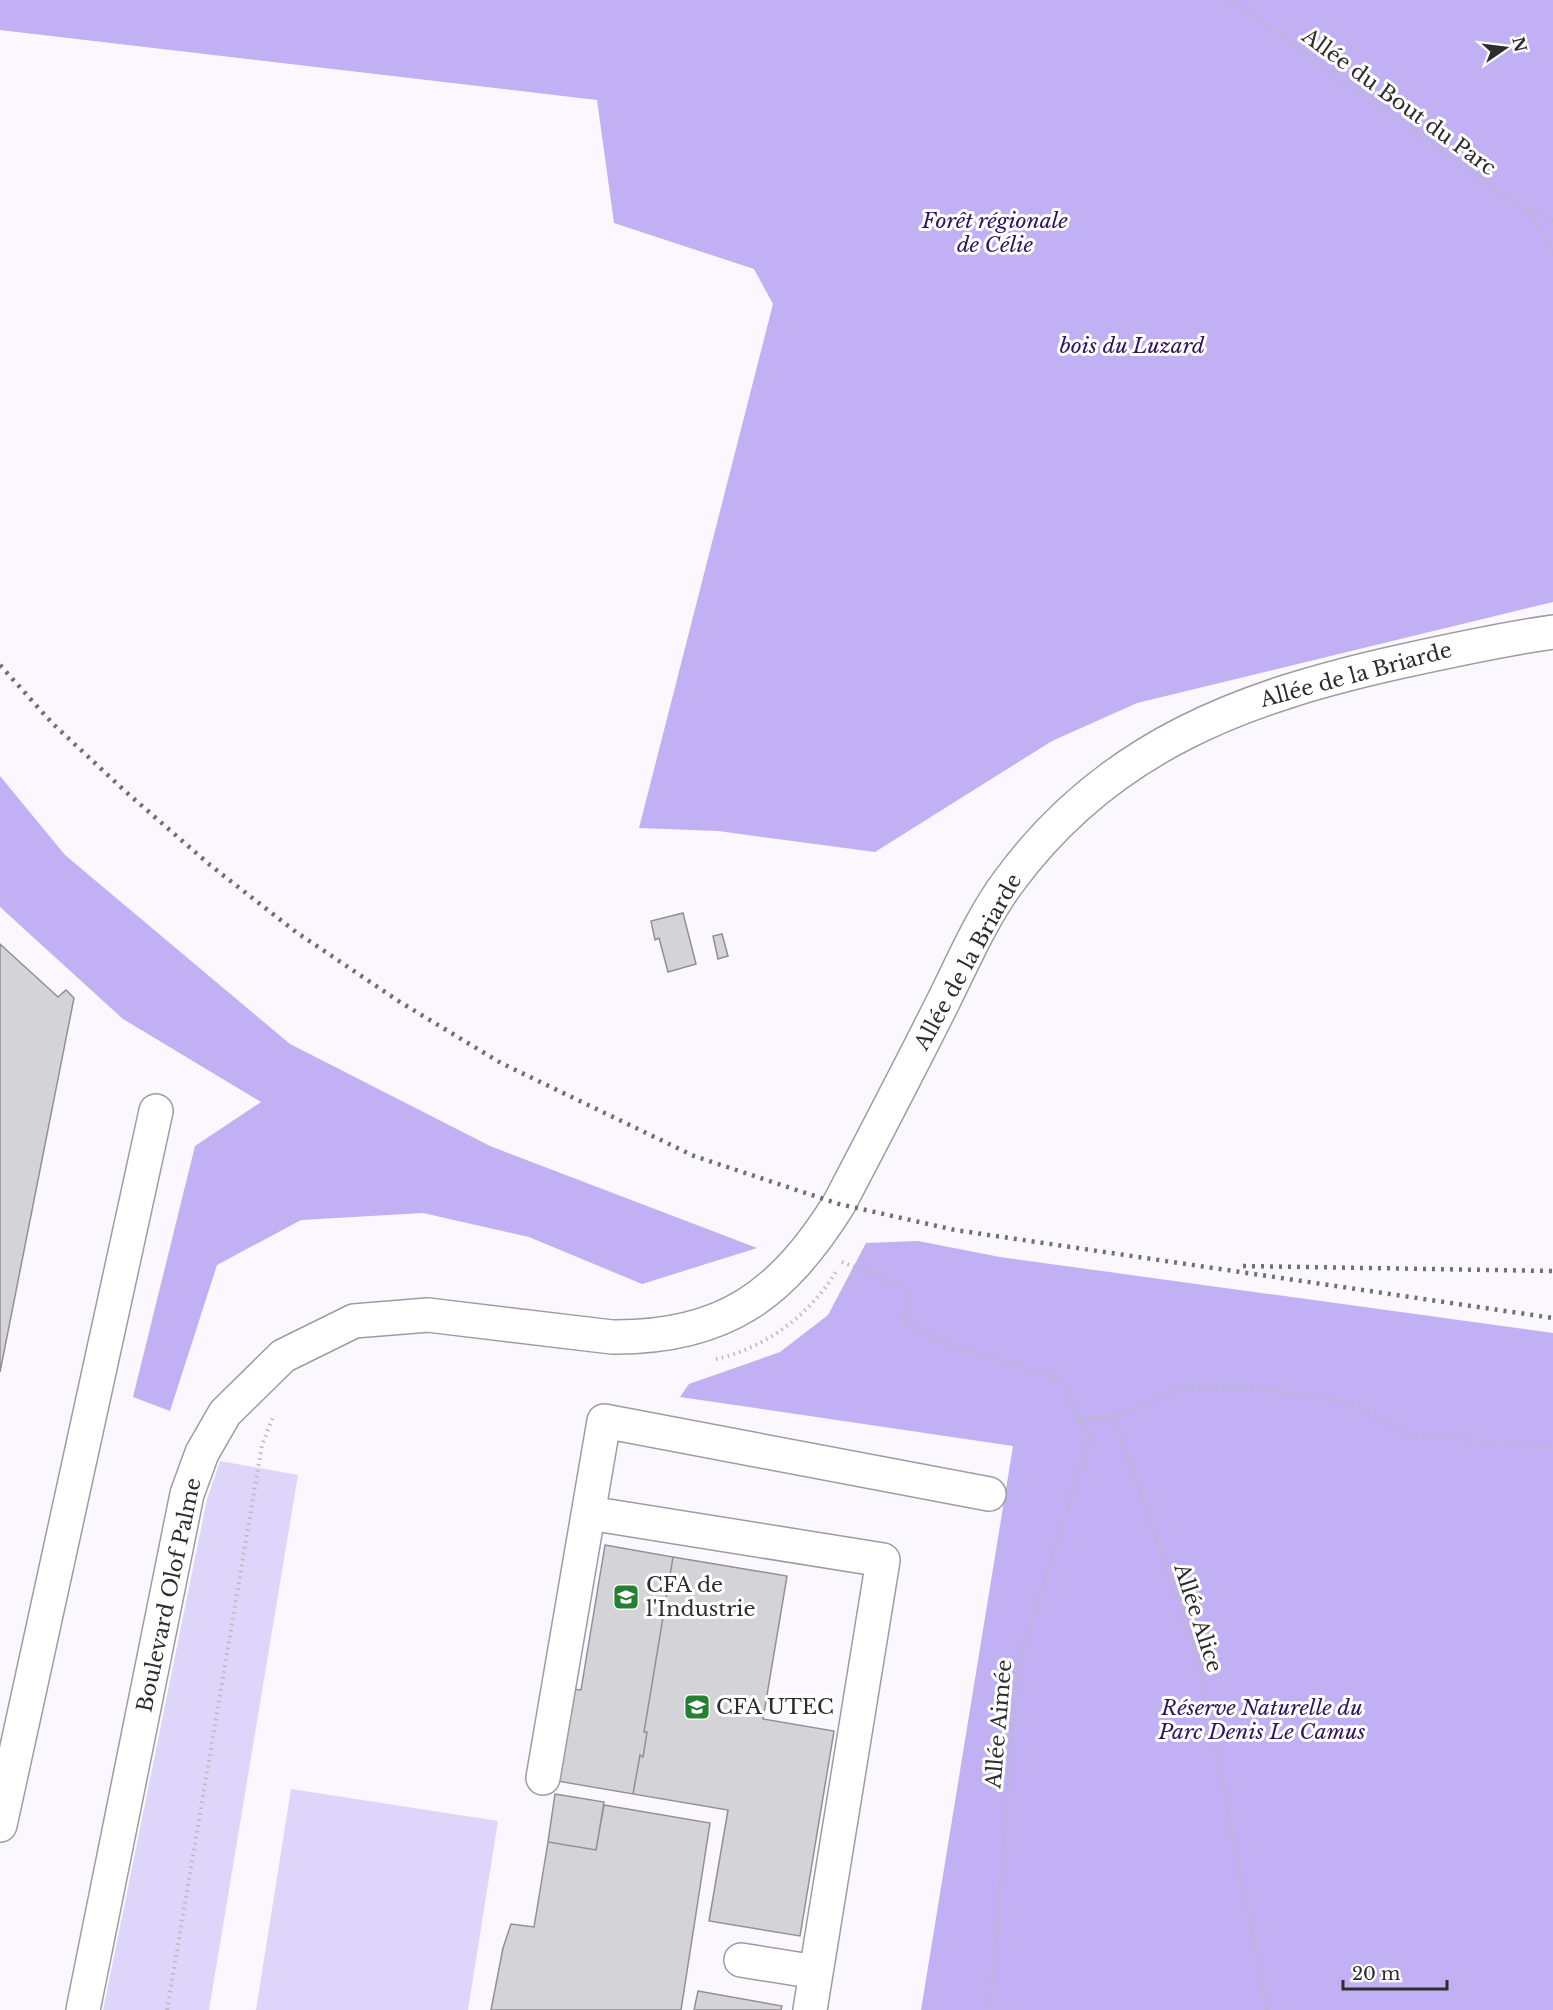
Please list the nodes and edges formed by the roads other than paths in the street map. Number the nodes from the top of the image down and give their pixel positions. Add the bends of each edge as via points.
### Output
1 (1553, 632) edge
2 (156, 1111) dead end
3 (839, 1203) joint
4 (989, 1494) dead end
5 (588, 1513) junction
6 (543, 1778) dead end
7 (0, 1825) edge
8 (741, 1960) dead end
9 (816, 1972) junction
10 (83, 2010) edge
11 (810, 2010) edge

1 - 3 street, Allée de la Briarde via 1473,645 1285,690 1178,734 1104,786 1039,845 1008,882
2 - 7 street
3 - 10 street, Boulevard Olof Palme via 816,1241 787,1274 745,1306 690,1329 641,1338 428,1315 354,1321 283,1356 225,1413 202,1453 187,1494
4 - 5 street via 604,1421
5 - 6 street via 569,1555
5 - 9 street via 883,1560
8 - 9 street
9 - 11 street

